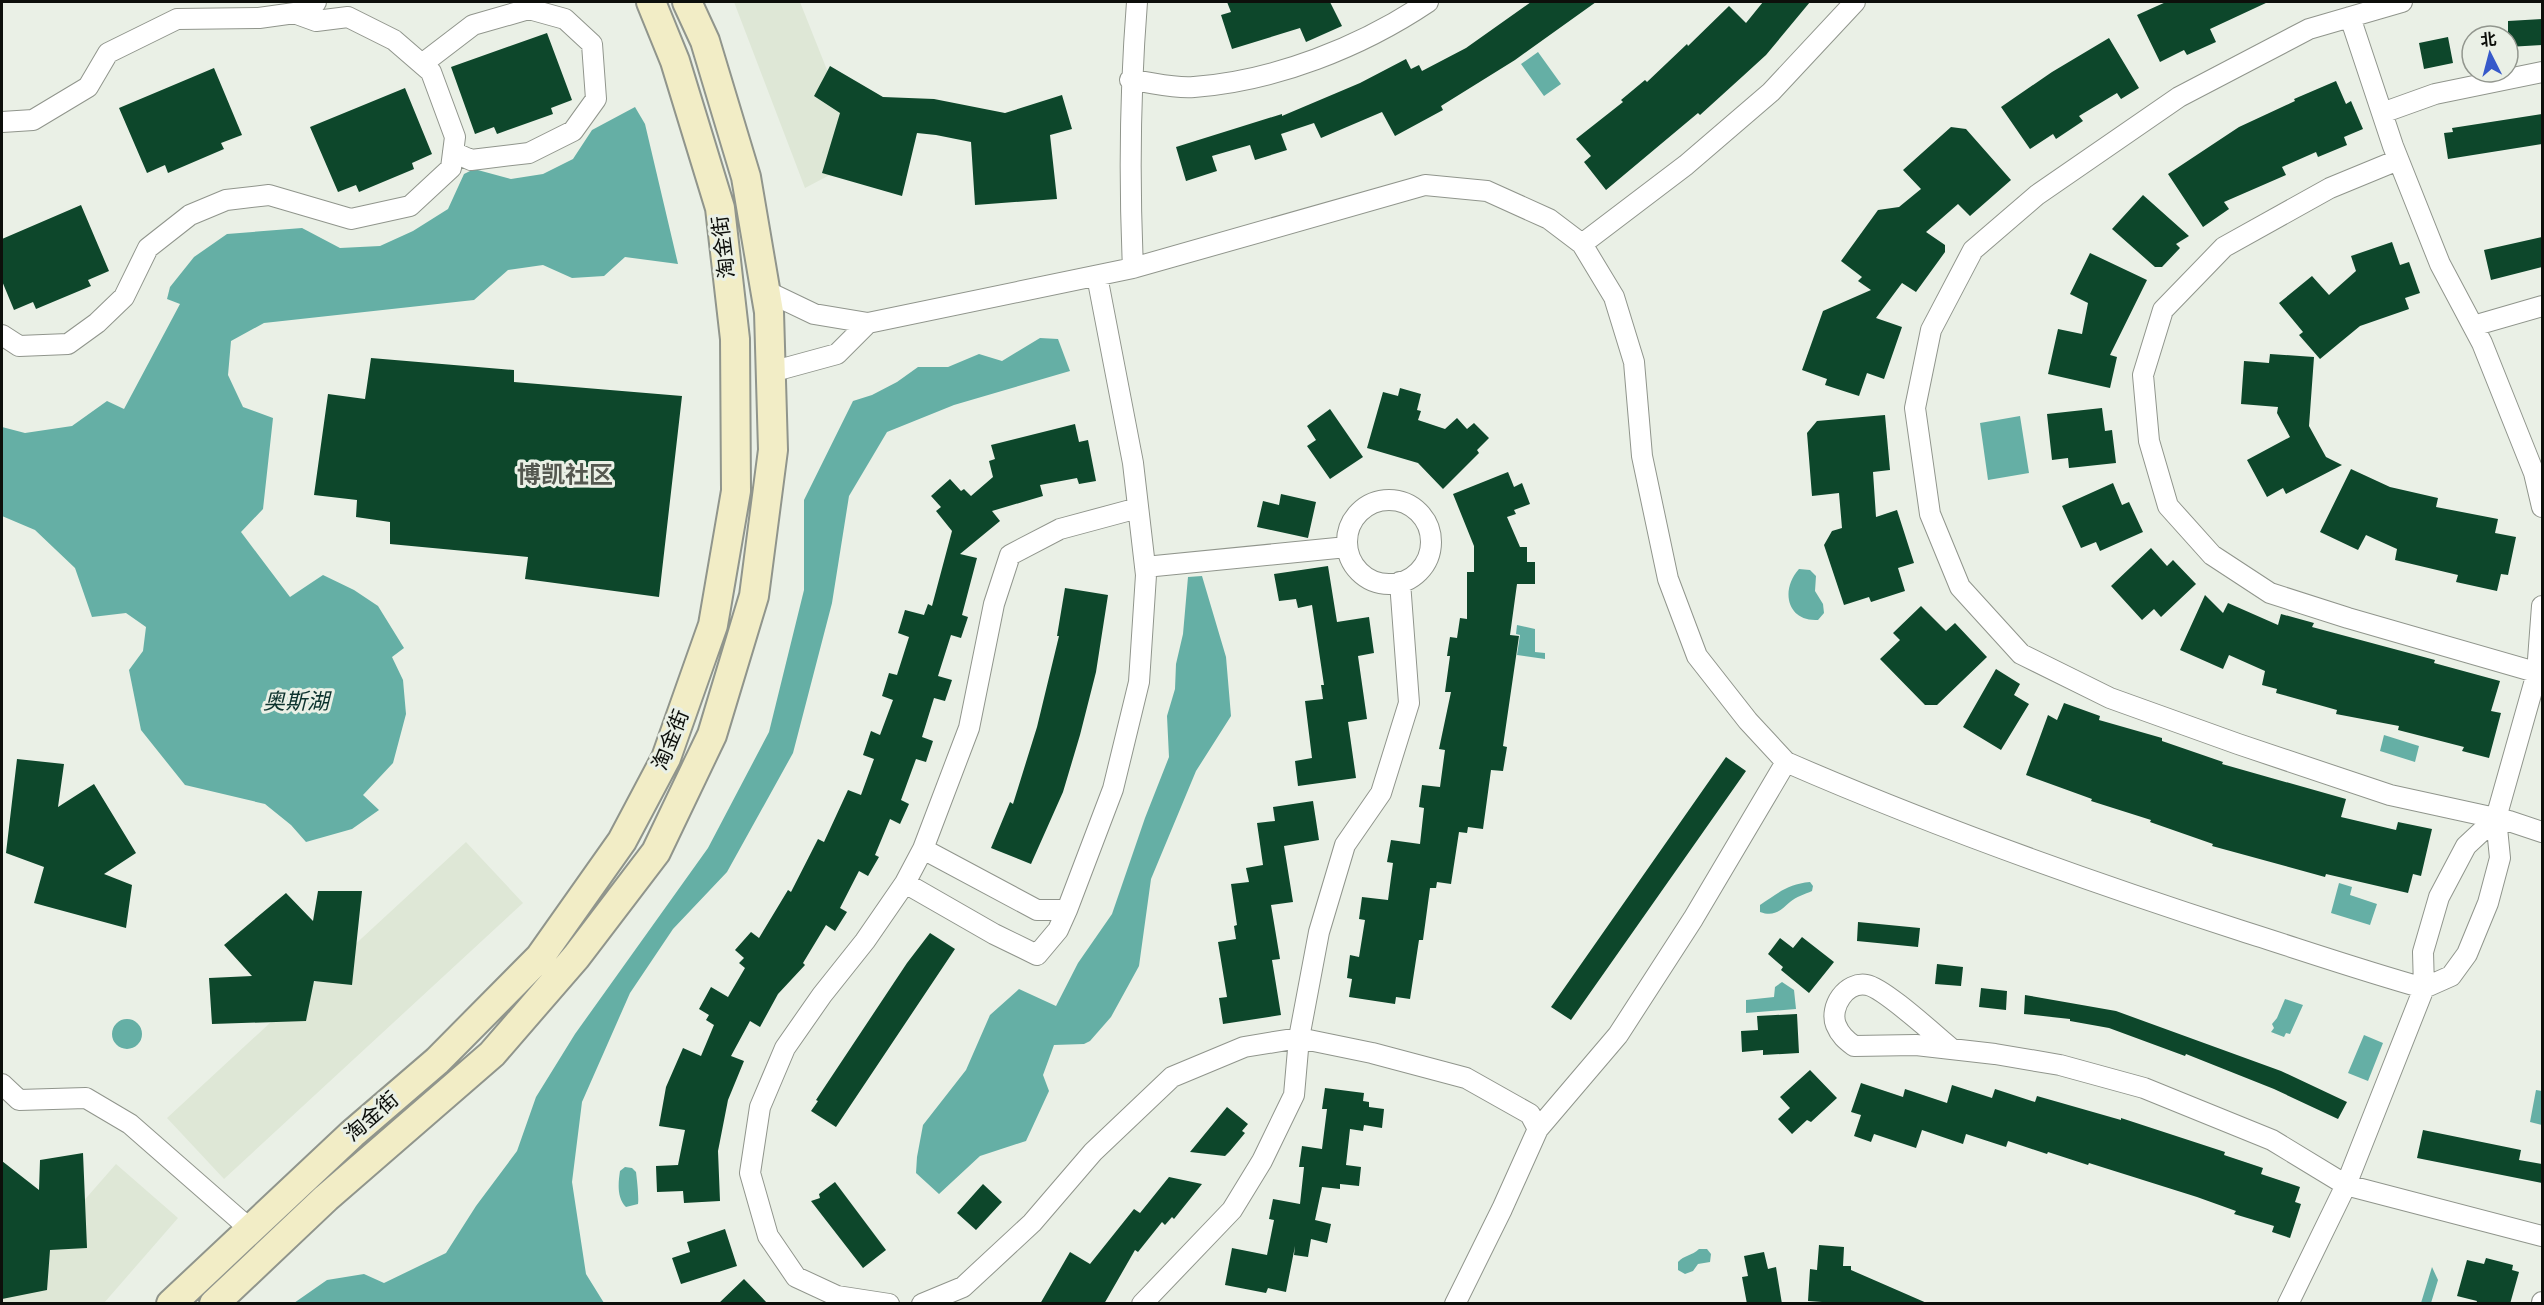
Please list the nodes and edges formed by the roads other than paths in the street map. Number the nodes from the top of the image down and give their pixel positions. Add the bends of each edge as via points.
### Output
1 (316, 2) edge
2 (651, 2) edge
3 (687, 2) edge
4 (1137, 2) edge
5 (1428, 2) edge
6 (1855, 2) edge
7 (2402, 2) edge
8 (350, 9) edge
9 (294, 13) junction
10 (2350, 17) junction
11 (422, 64) junction
12 (2542, 72) edge
13 (1130, 80) junction
14 (2382, 113) junction
15 (2, 122) edge
16 (453, 152) junction
17 (2398, 160) junction
18 (1582, 244) junction
19 (1133, 268) junction
20 (1097, 276) junction
21 (766, 291) junction
22 (2542, 306) edge
23 (868, 323) junction
24 (2472, 326) junction
25 (2, 335) edge
26 (770, 338) junction
27 (735, 339) junction
28 (771, 372) junction
29 (2542, 505) edge
30 (1138, 508) junction
31 (1347, 547) junction
32 (1145, 567) junction
33 (1400, 582) junction
34 (2542, 606) edge
35 (2540, 673) edge
36 (1786, 762) junction
37 (2496, 818) junction
38 (2542, 832) edge
39 (923, 849) junction
40 (905, 883) junction
41 (1066, 910) junction
42 (2424, 988) junction
43 (1299, 1038) junction
44 (1952, 1049) junction
45 (417, 1078) junction
46 (2, 1084) edge
47 (439, 1100) junction
48 (1538, 1130) junction
49 (2346, 1185) junction
50 (250, 1229) junction
51 (2542, 1236) edge
52 (171, 1304) edge
53 (214, 1304) edge
54 (889, 1304) edge
55 (922, 1304) edge
56 (1142, 1304) edge
57 (1455, 1304) edge
58 (2288, 1304) edge

1 - 9 street via 309,11
2 - 27 street, 淘金街 via 675,61 720,208
3 - 21 street, 淘金街 via 705,41 746,177
4 - 13 street
5 - 13 street via 1333,53 1260,77 1192,87
6 - 18 street via 1771,92 1686,165
7 - 10 street
8 - 9 street via 316,21
8 - 11 street
9 - 15 street via 259,18 177,19 108,53 88,87 33,120
10 - 14 street
10 - 37 street via 2309,29 2180,97 2037,195 1973,250 1931,330 1915,408 1930,514 1960,587 2021,654 2110,698 2238,744 2390,795
11 - 16 street via 431,72 455,137
11 - 16 street via 472,25 528,9 565,19 592,44 596,99 573,131 529,153 471,160
12 - 14 street via 2435,94
13 - 19 street
14 - 17 street
16 - 25 street via 451,168 410,206 351,219 269,195 226,200 190,215 148,248 124,297 69,344 20,346
17 - 24 street via 2440,264
17 - 35 street via 2330,188 2224,247 2163,310 2143,375 2149,441 2168,506 2212,555 2270,593
18 - 19 street via 1549,219 1487,191 1425,184
18 - 36 street via 1614,297 1634,362 1642,456 1668,579 1697,656
19 - 20 street
20 - 23 street
20 - 30 street
21 - 23 street via 814,314
21 - 26 street, 淘金街
22 - 24 street
23 - 28 street via 837,354
24 - 29 street via 2534,472
26 - 27 street
26 - 28 street, 淘金街
27 - 45 street, 淘金街 via 736,491 713,625 666,758 622,841 540,957
28 - 47 street, 淘金街 via 773,450 754,596 712,735 656,852 576,957 492,1054
30 - 32 street
30 - 39 street via 1060,529 1010,555 994,604 969,728
31 - 32 street
31 - 33 street via 1360,572 1372,580
31 - 33 street via 1353,521 1361,511 1386,501 1412,507 1428,527 1430,553 1424,567
32 - 41 street via 1139,682 1113,789
33 - 43 street via 1409,703 1381,793 1345,845 1319,932
34 - 35 street
35 - 37 street
36 - 42 street via 1975,840
36 - 48 street via 1693,919 1618,1035
37 - 38 street
37 - 42 street via 2466,846 2439,897 2423,952
37 - 42 street via 2500,858 2488,903 2467,954 2451,976
39 - 40 street
39 - 41 street via 1037,910
40 - 41 street via 1037,955 1058,930
40 - 54 street via 785,1048 760,1107 750,1173 768,1236 796,1277 837,1296
42 - 49 street
43 - 48 street via 1466,1078 1530,1114
43 - 55 street via 1244,1047 1172,1077 1093,1152 1032,1223 963,1287
43 - 56 street via 1294,1095 1256,1171 1232,1210
44 - 44 street via 1884,993 1866,985 1850,988 1840,996 1835,1023 1841,1036 1854,1046
44 - 49 street via 2061,1065 2144,1088 2272,1140
45 - 47 street
45 - 50 street, 淘金街
46 - 50 street via 19,1100 86,1098 130,1124
47 - 53 street, 淘金街 via 326,1197
48 - 57 street
49 - 51 street
49 - 58 street
50 - 52 street, 淘金街

